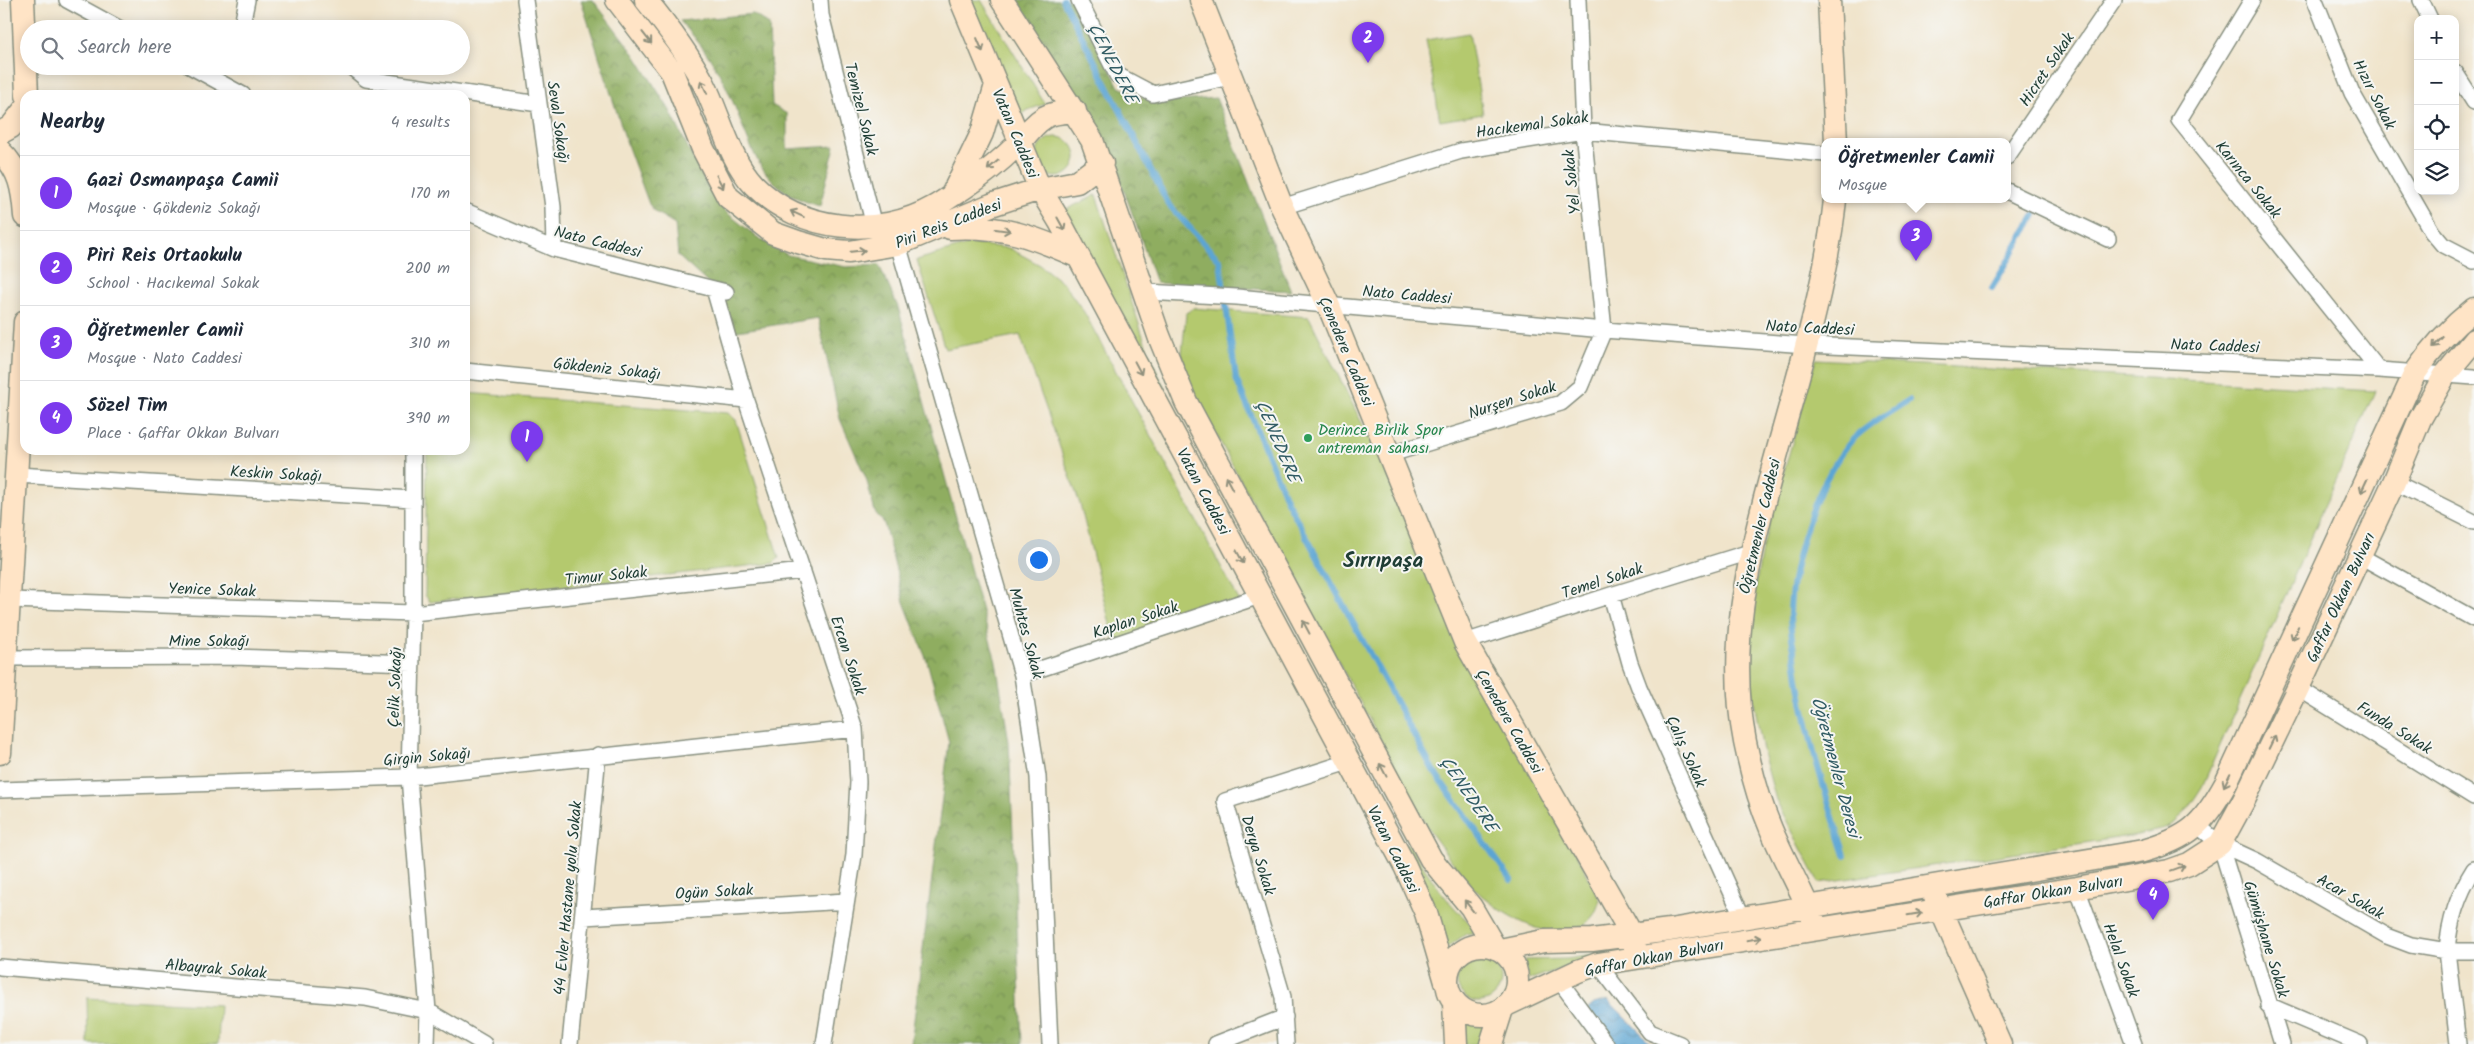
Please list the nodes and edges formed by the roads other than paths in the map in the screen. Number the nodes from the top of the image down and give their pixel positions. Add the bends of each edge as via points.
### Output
1 (23, 0) edge
2 (66, 0) edge
3 (247, 0) edge
4 (525, 0) edge
5 (617, 0) edge
6 (646, 0) edge
7 (820, 0) edge
8 (961, 0) edge
9 (1002, 0) edge
10 (1079, 0) edge
11 (1201, 0) edge
12 (1578, 0) edge
13 (1829, 0) edge
14 (2114, 0) edge
15 (2252, 0) edge
16 (2315, 0) edge
17 (2420, 0) edge
18 (2428, 15) edge
19 (24, 20) edge
20 (103, 20) edge
21 (243, 20) edge
22 (26, 75) edge
23 (206, 75) edge
24 (361, 75) edge
25 (1231, 78) junction
26 (2459, 78) edge
27 (996, 85) junction
28 (27, 90) edge
29 (234, 90) edge
30 (422, 90) edge
31 (470, 97) edge
32 (2474, 102) edge
33 (538, 104) junction
34 (1075, 111) junction
35 (20, 115) edge
36 (1583, 131) junction
37 (0, 133) edge
38 (1836, 138) edge
39 (1020, 142) junction
40 (0, 151) edge
41 (2011, 151) edge
42 (1821, 154) edge
43 (1102, 163) junction
44 (20, 181) edge
45 (1040, 189) junction
46 (2011, 193) edge
47 (952, 195) junction
48 (1835, 203) edge
49 (1282, 207) junction
50 (470, 213) edge
51 (874, 226) junction
52 (937, 229) junction
53 (2108, 239) dead end
54 (898, 244) junction
55 (554, 249) junction
56 (1079, 257) junction
57 (2474, 262) edge
58 (720, 290) joint
59 (1146, 292) junction
60 (1328, 304) junction
61 (2474, 309) edge
62 (1604, 330) junction
63 (2474, 340) edge
64 (1806, 345) junction
65 (2379, 370) junction
66 (470, 372) edge
67 (2415, 373) junction
68 (2445, 375) junction
69 (2474, 377) edge
70 (746, 400) junction
71 (20, 418) edge
72 (1391, 454) junction
73 (413, 455) edge
74 (17, 475) junction
75 (2394, 482) junction
76 (412, 499) junction
77 (2474, 522) edge
78 (1750, 552) junction
79 (2360, 556) junction
80 (804, 571) junction
81 (1611, 595) junction
82 (1260, 596) junction
83 (9, 600) junction
84 (413, 613) junction
85 (2474, 619) edge
86 (1465, 642) junction
87 (6, 658) junction
88 (412, 663) junction
89 (1022, 675) junction
90 (2298, 688) junction
91 (855, 729) junction
92 (0, 753) edge
93 (598, 755) junction
94 (1348, 762) junction
95 (408, 777) junction
96 (0, 790) edge
97 (2474, 797) edge
98 (2197, 825) junction
99 (2220, 844) junction
100 (2474, 869) edge
101 (1931, 887) junction
102 (2078, 888) junction
103 (846, 901) junction
104 (1808, 907) junction
105 (1940, 910) junction
106 (584, 917) junction
107 (1743, 918) junction
108 (1817, 929) junction
109 (1632, 935) junction
110 (1497, 949) junction
111 (2447, 951) junction
112 (2474, 951) edge
113 (1638, 956) junction
114 (1598, 964) junction
115 (0, 967) edge
116 (1559, 980) junction
117 (1450, 992) junction
118 (2268, 1005) junction
119 (1504, 1007) junction
120 (428, 1011) junction
121 (1286, 1017) junction
122 (428, 1044) edge
123 (484, 1044) edge
124 (570, 1044) edge
125 (824, 1044) edge
126 (1050, 1044) edge
127 (1216, 1044) edge
128 (1286, 1044) edge
129 (1456, 1044) edge
130 (1491, 1044) edge
131 (1606, 1044) edge
132 (1680, 1044) edge
133 (2000, 1044) edge
134 (2134, 1044) edge
135 (2282, 1044) edge
136 (2360, 1044) edge
137 (2458, 1044) edge

1 - 19 main road
2 - 20 street
3 - 21 street
4 - 33 street, Seval Sokağı
5 -> 54 main road, Piri Reis Caddesi via 672,72 728,197 748,215 773,233 826,250 849,252
51 -> 6 main road, Piri Reis Caddesi via 852,227 800,216 777,204 754,185 741,167 687,54
7 - 51 street, Temizel Sokak
8 -> 27 main road, Vatan Caddesi
9 - 34 main road, Vatan Caddesi
10 - 25 street via 1116,76 1153,94
11 - 25 main road, Çenedere Caddesi
12 - 36 street, Yel Sokak
13 - 38 main road
14 - 41 street, Hicret Sokak
15 - 65 street, Karınca Sokak via 2179,120
16 - 57 street, Hızır Sokak via 2352,93 2432,232 2443,245
17 - 18 street
22 - 28 main road
23 - 29 street
24 - 30 street via 366,79
25 - 49 main road, Çenedere Caddesi
26 - 32 street
27 - 39 main road, Vatan Caddesi
27 - 47 main road via 982,133
31 - 33 street
33 - 55 street, Seval Sokağı via 553,207
34 - 39 main road, Piri Reis Caddesi via 1046,116
34 - 43 main road, Vatan Caddesi
35 - 37 main road via 11,127
36 - 42 street, Hacıkemal Sokak
36 - 49 street, Hacıkemal Sokak via 1461,151
36 - 62 street, Yel Sokak
39 - 45 main road, Vatan Caddesi
39 -> 47 main road, Piri Reis Caddesi
40 - 44 main road via 10,161
43 - 45 main road, Piri Reis Caddesi via 1077,182
43 - 59 main road, Vatan Caddesi
45 - 52 main road, Piri Reis Caddesi via 991,205
45 -> 56 main road, Vatan Caddesi
46 - 53 street
47 - 51 main road, Piri Reis Caddesi via 933,208 906,219
48 - 64 main road, Öğretmenler Caddesi via 1831,234
49 - 60 main road, Çenedere Caddesi
50 - 55 street, Nato Caddesi
52 - 54 main road, Piri Reis Caddesi
52 -> 56 main road via 980,226 1011,231
54 - 89 street, Muhtes Sokak
55 - 58 street, Nato Caddesi
56 -> 82 main road, Vatan Caddesi
58 - 70 street, Ercan Sokak
59 - 60 street, Nato Caddesi
110 -> 59 main road, Vatan Caddesi via 1471,907 1431,859 1280,578 1186,402 1159,336
60 - 62 street, Nato Caddesi
60 - 72 main road, Çenedere Caddesi
61 -> 67 main road, Gaffar Okkan Bulvarı via 2443,337
62 - 64 street, Nato Caddesi
62 - 72 street, Nurşen Sokak via 1580,387 1561,403
63 - 68 main road, Gaffar Okkan Bulvarı
64 - 65 street, Nato Caddesi
64 - 78 main road, Öğretmenler Caddesi
65 - 67 street, Nato Caddesi
66 - 70 street, Gökdeniz Sokağı
67 - 68 street, Nato Caddesi
67 -> 98 main road, Gaffar Okkan Bulvarı via 2226,783
68 - 69 street, Nato Caddesi
68 - 75 main road, Gaffar Okkan Bulvarı via 2420,419
70 - 80 street, Ercan Sokak
71 - 74 main road
72 - 86 main road, Çenedere Caddesi
73 - 76 street, Çelik Sokağı
74 - 76 street, Keskin Sokağı
74 - 83 main road
75 - 77 street
75 - 79 main road, Gaffar Okkan Bulvarı
76 - 84 street, Çelik Sokağı
78 - 81 street, Temel Sokak
78 - 104 main road, Öğretmenler Caddesi via 1737,654 1745,741 1768,822
79 - 85 street
79 - 90 main road, Gaffar Okkan Bulvarı
80 - 84 street, Timur Sokak
80 - 91 street, Ercan Sokak
81 - 86 street, Temel Sokak
81 - 107 street, Çalış Sokak via 1639,687
82 - 89 street, Kaplan Sokak
82 - 94 main road, Vatan Caddesi
83 - 84 street, Yenice Sokak
83 - 87 main road
84 - 88 street, Çelik Sokağı
86 - 109 main road, Çenedere Caddesi
87 - 88 street, Mine Sokağı via 236,657
87 - 92 main road
88 - 95 street, Çelik Sokağı
89 - 126 street, Muhtes Sokak via 1038,777
90 - 97 street, Funda Sokak
99 -> 90 main road, Gaffar Okkan Bulvarı
91 - 93 street, Girgin Sokağı
91 - 103 street, Ercan Sokak via 858,749 857,819
93 - 95 street, Girgin Sokağı
93 - 106 street, 44 Evler Hastane yolu Sokak
94 - 117 main road, Vatan Caddesi via 1417,892
94 - 121 street, Derya Sokak via 1225,801 1284,996
95 - 96 street, Girgin Sokağı
95 - 120 street, Çelik Sokağı
98 - 99 street, Acar Sokak
98 - 101 main road, Gaffar Okkan Bulvarı via 2170,843 2143,851
102 -> 99 main road, Gaffar Okkan Bulvarı via 2169,871 2189,864
99 - 111 street, Acar Sokak via 2257,861 2387,936 2411,945
99 - 118 street, Gümüşhane Sokak
100 - 111 street via 2456,906
101 - 104 main road, Gaffar Okkan Bulvarı
101 - 105 main road
102 - 105 main road, Gaffar Okkan Bulvarı
102 - 134 street, Helal Sokak
103 - 106 street, Ogün Sokak
103 - 125 street, Ercan Sokak
104 - 107 main road, Gaffar Okkan Bulvarı
104 - 108 main road, Öğretmenler Caddesi
108 -> 105 main road, Gaffar Okkan Bulvarı
105 - 133 main road
106 - 124 street, 44 Evler Hastane yolu Sokak
107 - 109 main road, Gaffar Okkan Bulvarı
113 -> 108 main road, Gaffar Okkan Bulvarı
109 - 110 main road, Gaffar Okkan Bulvarı via 1544,941
109 - 113 main road, Çenedere Caddesi
110 - 117 main road, Vatan Caddesi via 1483,945 1461,952 1448,971
110 - 119 main road, Vatan Caddesi via 1508,957 1517,976 1513,996
111 - 112 street, Acar Sokak
111 - 137 street
113 - 114 main road, Gaffar Okkan Bulvarı
114 - 116 main road, Gaffar Okkan Bulvarı
114 - 132 street via 1650,1032
115 - 120 street, Albayrak Sokak via 365,998
116 - 119 main road, Gaffar Okkan Bulvarı
116 - 131 street
117 - 119 main road via 1462,1010 1477,1015 1493,1014
117 - 129 main road, Vatan Caddesi
118 - 135 street, Gümüşhane Sokak
118 - 136 street
119 - 130 main road, Vatan Caddesi
120 - 122 street, Çelik Sokağı
120 - 123 street, Albayrak Sokak
121 - 127 street
121 - 128 street, Derya Sokak

